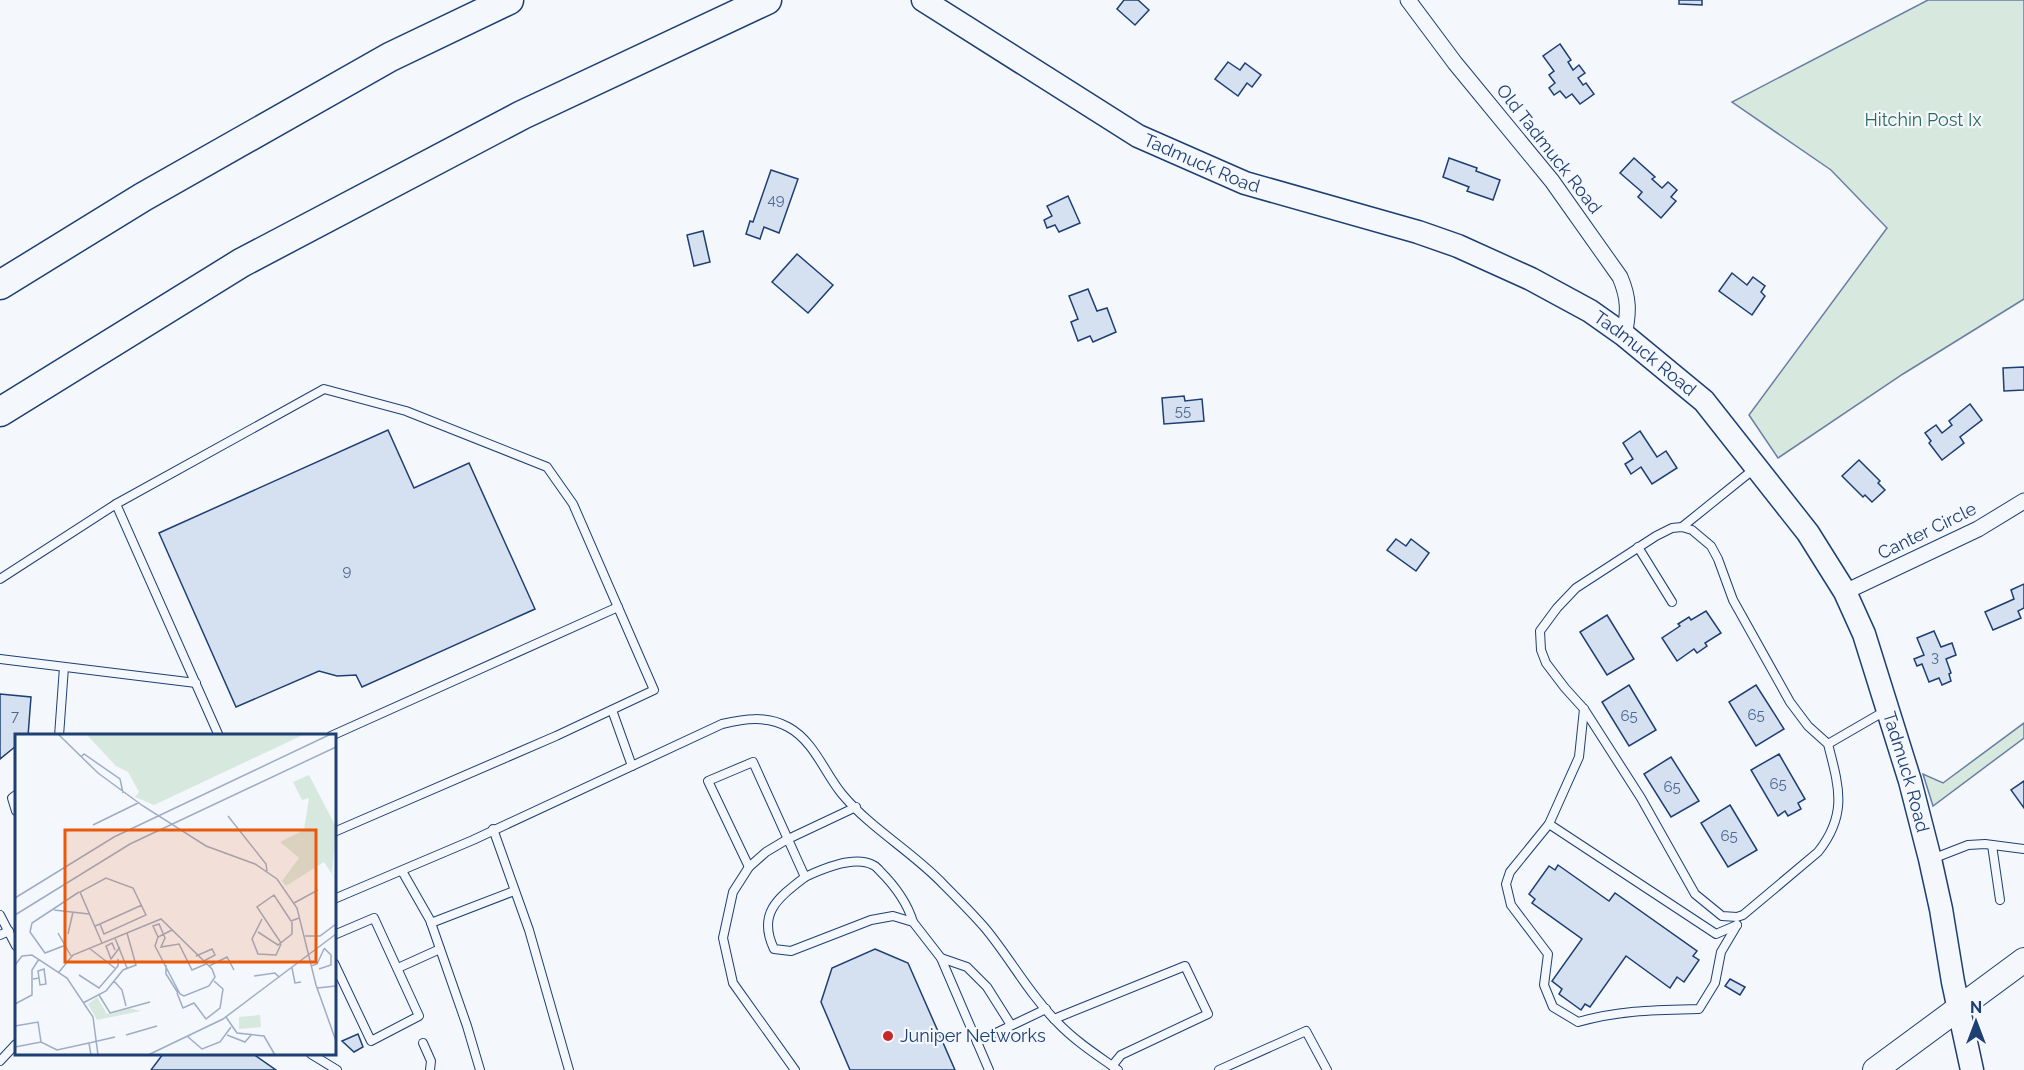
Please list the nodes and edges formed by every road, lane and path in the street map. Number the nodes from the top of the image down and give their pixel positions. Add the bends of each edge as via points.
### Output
1 (508, 0) edge
2 (767, 0) edge
3 (923, 0) edge
4 (1408, 0) edge
5 (0, 285) edge
6 (1624, 335) junction
7 (0, 412) edge
8 (1757, 466) junction
9 (2024, 501) edge
10 (116, 504) junction
11 (1682, 527) junction
12 (1638, 547) junction
13 (0, 579) edge
14 (1845, 592) junction
15 (1672, 602) dead end
16 (618, 607) junction
17 (0, 659) edge
18 (64, 667) junction
19 (196, 683) junction
20 (1584, 709) junction
21 (612, 710) junction
22 (1887, 710) junction
23 (59, 734) edge
24 (219, 734) edge
25 (333, 734) edge
26 (1828, 744) junction
27 (632, 766) junction
28 (856, 807) junction
29 (1549, 824) junction
30 (493, 829) junction
31 (336, 831) edge
32 (786, 840) junction
33 (1992, 845) junction
34 (2024, 849) edge
35 (1930, 859) junction
36 (749, 867) junction
37 (402, 871) junction
38 (805, 877) junction
39 (514, 891) junction
40 (336, 898) edge
41 (2000, 900) dead end
42 (0, 915) edge
43 (1737, 921) junction
44 (913, 922) junction
45 (431, 923) junction
46 (9, 931) junction
47 (336, 934) edge
48 (0, 935) edge
49 (15, 944) edge
50 (441, 949) junction
51 (940, 958) junction
52 (2024, 960) edge
53 (336, 967) edge
54 (398, 968) junction
55 (1958, 1008) junction
56 (1046, 1009) junction
57 (1054, 1018) junction
58 (1011, 1025) junction
59 (977, 1042) junction
60 (423, 1043) dead end
61 (15, 1045) edge
62 (314, 1055) edge
63 (0, 1061) edge
64 (1115, 1068) edge
65 (337, 1070) edge
66 (430, 1070) edge
67 (480, 1070) edge
68 (569, 1070) edge
69 (795, 1070) edge
70 (989, 1070) edge
71 (1219, 1070) edge
72 (1327, 1070) edge
73 (1875, 1070) edge
74 (1972, 1070) edge

1 - 5 highway via 390,57 143,197
2 - 7 highway via 522,115 241,263
3 - 6 street, Tadmuck Road via 1138,136 1245,183 1458,246 1531,279 1590,311
4 - 6 street, Old Tadmuck Road via 1552,181 1620,277 1628,294
6 - 8 street, Tadmuck Road via 1704,401
8 - 11 lane
8 - 14 street, Tadmuck Road via 1808,533
9 - 14 street, Canter Circle via 1978,529
10 - 13 lane
10 - 16 lane via 324,389 406,411 547,467 573,504
10 - 19 lane
11 - 12 lane via 1672,528
11 - 26 lane via 1712,546 1733,600 1790,702
12 - 15 lane
12 - 20 lane via 1576,588 1540,631 1546,663
14 - 22 street, Tadmuck Road via 1864,634
16 - 21 lane via 654,690
16 - 25 lane
17 - 18 lane
18 - 19 lane
18 - 23 lane
19 - 24 lane
20 - 29 lane via 1579,757
20 - 43 lane via 1641,798 1695,894 1722,916
21 - 27 lane
21 - 31 lane
22 - 26 lane
22 - 35 street, Tadmuck Road
26 - 43 lane via 1838,790 1834,828 1818,852
27 - 28 lane via 722,724 768,719 789,727 809,744 842,794
27 - 30 lane
28 - 32 lane
28 - 56 lane via 943,883 978,920
29 - 43 lane via 1716,934
29 - 43 lane via 1510,872 1506,884 1511,905 1548,954 1544,985 1554,1007 1578,1022 1629,1011 1699,1009 1716,983 1721,952
30 - 37 lane
30 - 39 lane
32 - 36 lane
32 - 36 lane via 753,762 708,781
32 - 38 lane
33 - 34 lane
33 - 35 lane via 1968,845
33 - 41 lane
35 - 55 street, Tadmuck Road
36 - 69 lane via 733,892 723,938 733,982
37 - 40 lane
37 - 45 lane
38 - 44 lane via 852,861 873,865 903,898
38 - 44 lane via 779,897 768,918 767,934 774,949 791,951 871,920 893,916
39 - 45 lane
39 - 68 lane
42 - 46 lane
44 - 51 lane
45 - 50 lane
46 - 48 lane
46 - 49 lane
47 - 54 lane via 374,918
50 - 54 lane
50 - 67 lane
51 - 58 lane via 967,967 987,987
51 - 59 lane
52 - 55 main road
53 - 54 lane via 370,1041 419,1017
55 - 73 main road
55 - 74 street, Tadmuck Road
56 - 57 lane
56 - 58 lane
57 - 64 lane
57 - 64 lane via 1185,966 1208,1014 1121,1055
58 - 59 lane
59 - 70 lane
60 - 66 lane via 431,1061
61 - 63 lane
62 - 65 lane
71 - 72 lane via 1306,1031

